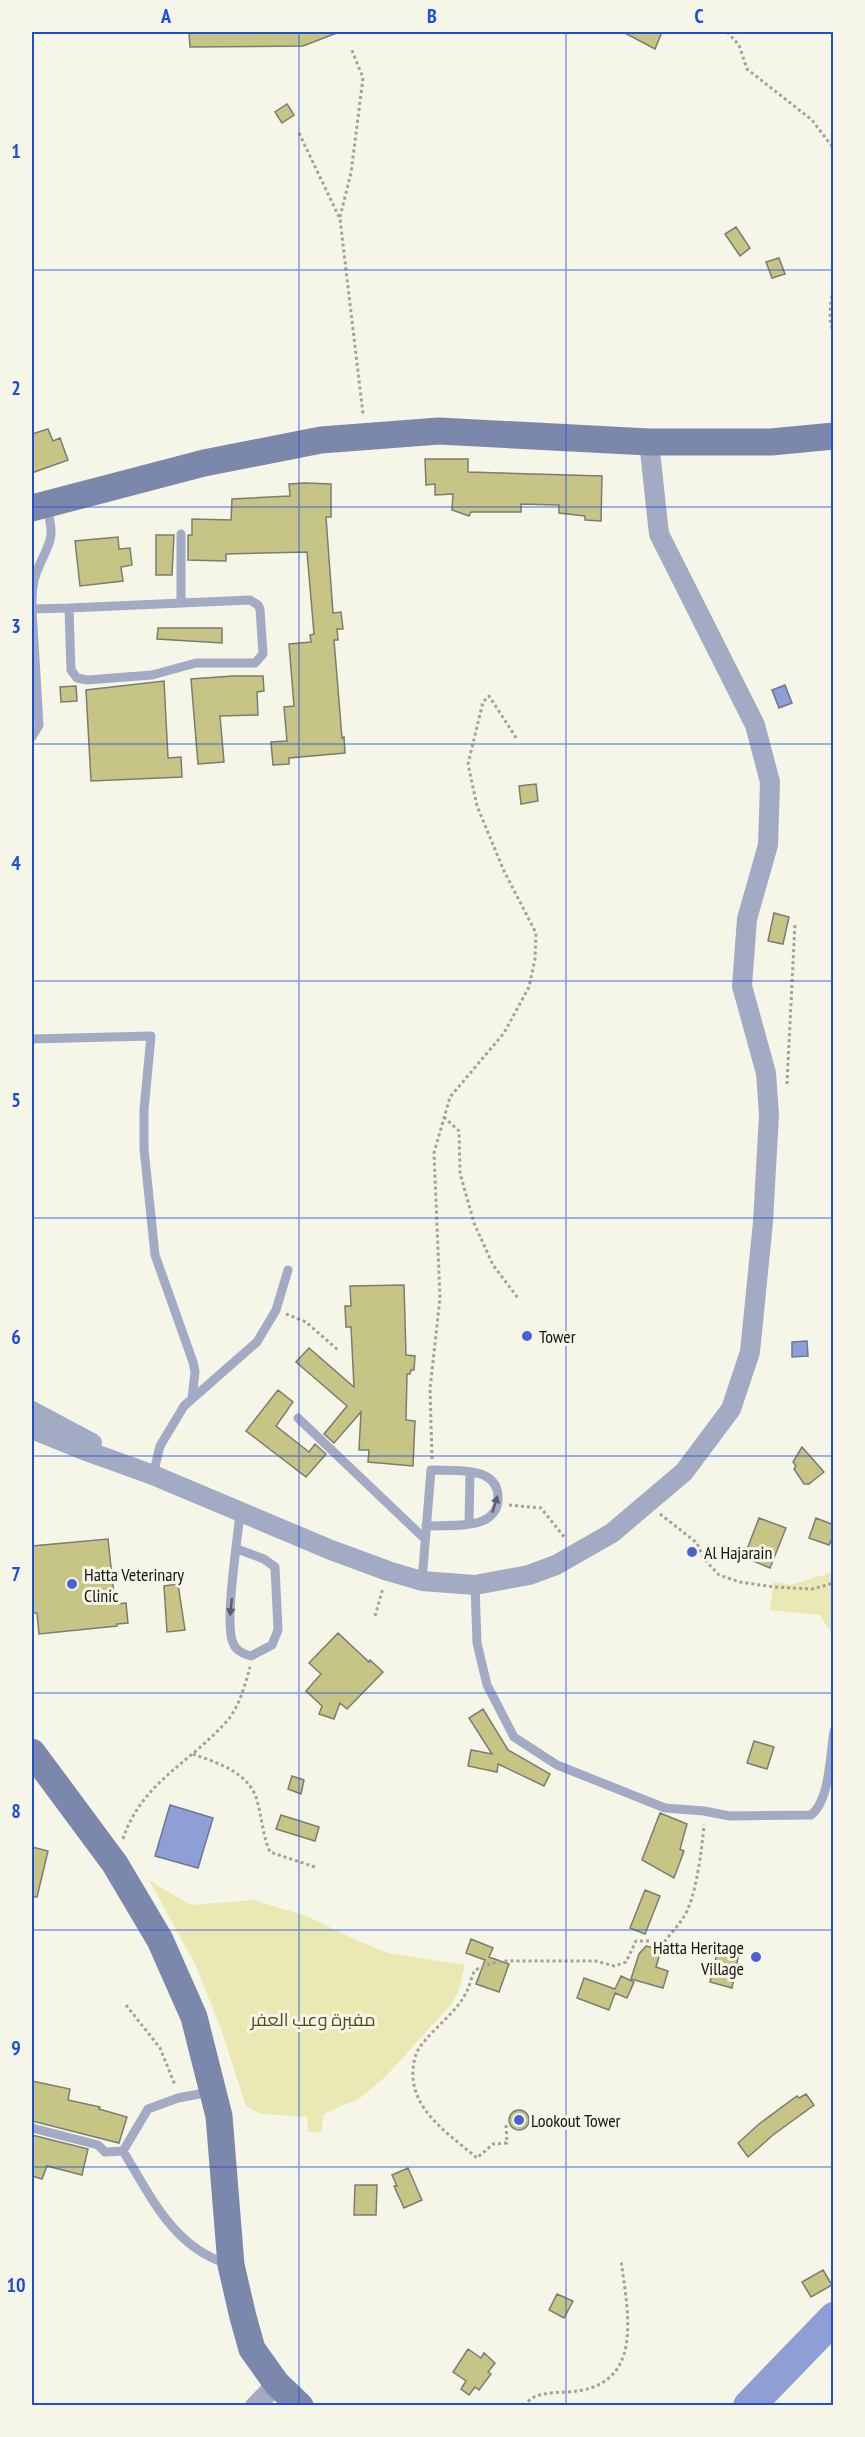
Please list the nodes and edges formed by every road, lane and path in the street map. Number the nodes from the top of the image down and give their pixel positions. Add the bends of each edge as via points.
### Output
1 (727, 32) edge
2 (351, 48) dead end
3 (299, 133) dead end
4 (834, 149) edge
5 (340, 219) junction
6 (834, 284) edge
7 (834, 334) edge
8 (834, 436) edge
9 (365, 437) junction
10 (649, 441) junction
11 (36, 508) edge
12 (181, 534) dead end
13 (181, 603) junction
14 (69, 608) junction
15 (32, 609) edge
16 (32, 737) edge
17 (517, 739) dead end
18 (795, 922) dead end
19 (32, 1040) edge
20 (786, 1092) dead end
21 (444, 1117) junction
22 (288, 1270) dead end
23 (518, 1299) dead end
24 (276, 1310) junction
25 (338, 1350) dead end
26 (192, 1398) junction
27 (32, 1410) edge
28 (298, 1418) dead end
29 (32, 1429) edge
30 (112, 1459) junction
31 (431, 1470) junction
32 (470, 1472) junction
33 (153, 1475) junction
34 (647, 1503) junction
35 (498, 1505) junction
36 (240, 1512) junction
37 (469, 1523) junction
38 (426, 1526) junction
39 (565, 1538) dead end
40 (425, 1539) junction
41 (237, 1549) junction
42 (388, 1571) junction
43 (422, 1581) junction
44 (834, 1583) edge
45 (475, 1586) junction
46 (375, 1616) dead end
47 (251, 1656) junction
48 (834, 1731) edge
49 (32, 1752) edge
50 (193, 1754) junction
51 (704, 1811) junction
52 (115, 1863) junction
53 (315, 1867) dead end
54 (126, 2005) dead end
55 (213, 2092) junction
56 (178, 2098) junction
57 (506, 2125) dead end
58 (32, 2128) edge
59 (123, 2151) junction
60 (621, 2260) dead end
61 (231, 2265) junction
62 (277, 2384) junction
63 (255, 2406) edge
64 (300, 2406) edge
65 (524, 2406) edge

1 - 4 path via 739,45 747,69 812,120
2 - 5 path via 363,78 351,173
3 - 5 path
5 - 9 path
6 - 7 path via 830,326
8 - 10 main road via 771,441
9 - 10 main road via 439,431
9 - 11 main road via 321,440 204,463
10 - 34 street via 659,534 755,725 771,782 768,845 747,919 742,986 766,1073 769,1115 750,1352 731,1409 684,1472
11 - 15 lane via 52,525 51,541 34,580
12 - 13 lane
13 - 14 lane
13 - 14 lane via 255,601 260,609 261,658 255,663 196,663 144,676 82,680 71,670
14 - 15 lane
15 - 16 lane via 39,725
17 - 21 path via 489,696 483,702 468,764 477,806 536,933 535,959 529,987 504,1033 450,1097
18 - 20 path
19 - 26 lane via 151,1036 144,1149 153,1237 159,1271 193,1362
21 - 23 path via 459,1131 460,1173 474,1223 493,1265
21 - 31 path via 434,1153 440,1298 430,1389
22 - 24 lane
24 - 25 path via 306,1322
24 - 26 lane via 257,1342
26 - 33 lane via 160,1446
27 - 30 street via 82,1437
28 - 40 lane
29 - 30 street
30 - 33 street
31 - 32 lane
31 - 38 lane
32 - 35 lane via 483,1473 493,1481
32 - 37 lane
33 - 36 street
34 - 44 path via 697,1543 718,1575 774,1587 812,1589
34 - 45 street via 612,1533 556,1565
37 -> 35 lane via 492,1516
35 - 39 path via 541,1508
36 - 41 lane
36 - 42 street
37 - 38 lane
38 - 40 lane
40 - 43 lane
41 -> 47 lane via 229,1628 233,1645
41 - 47 lane via 275,1567 278,1630 272,1645
42 - 43 street
42 - 46 path
43 - 45 street
45 - 51 lane via 477,1643 487,1685 514,1737 557,1766 665,1808
47 - 50 path via 241,1695 227,1720
48 - 51 lane via 824,1799 811,1815 730,1816
49 - 52 main road
50 - 52 path via 159,1781 128,1824
50 - 53 path via 246,1779 256,1798 263,1837 270,1852
51 - 57 path via 691,1902 665,1941 636,1941 626,1962 614,1966 596,1961 544,1960 492,1963 475,1970 457,2006 422,2044 415,2056 412,2083 420,2104 440,2126 477,2158 493,2144 507,2143
52 - 55 main road via 160,1940 194,2017
54 - 56 path via 160,2048
55 - 56 lane
55 - 61 main road via 219,2116
56 - 59 lane via 148,2109
58 - 59 lane via 98,2145 105,2152
59 - 61 lane via 169,2225 197,2250
60 - 65 path via 629,2322 626,2354 609,2379 572,2392 545,2393
61 - 62 main road via 252,2349
62 - 63 street
62 - 64 main road

